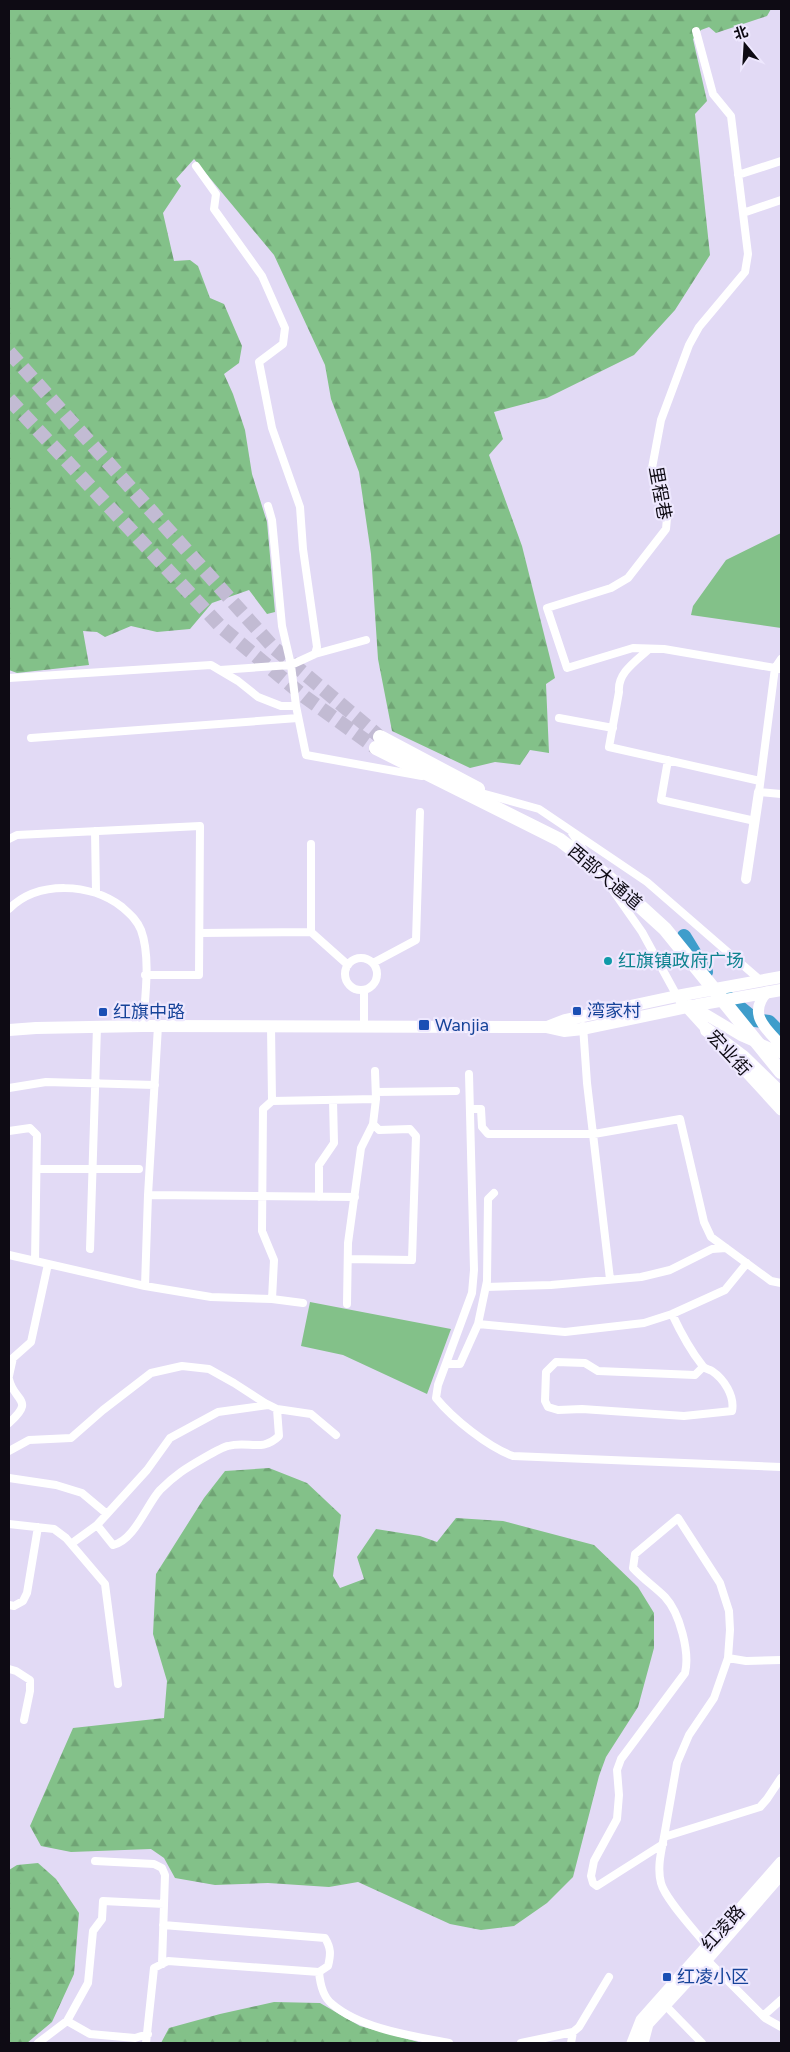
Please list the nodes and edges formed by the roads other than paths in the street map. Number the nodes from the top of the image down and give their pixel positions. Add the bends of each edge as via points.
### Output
1 (696, 31) dead end
2 (781, 161) edge
3 (196, 166) dead end
4 (738, 175) junction
5 (781, 200) edge
6 (743, 213) junction
7 (268, 506) dead end
8 (366, 640) dead end
9 (649, 649) junction
10 (315, 654) junction
11 (781, 659) edge
12 (292, 665) junction
13 (778, 669) edge
14 (220, 670) junction
15 (9, 678) edge
16 (296, 706) junction
17 (298, 718) junction
18 (559, 718) dead end
19 (613, 728) junction
20 (32, 738) dead end
21 (668, 760) junction
22 (760, 781) junction
23 (759, 792) junction
24 (781, 794) edge
25 (420, 812) dead end
26 (755, 821) junction
27 (569, 830) junction
28 (95, 831) junction
29 (9, 839) edge
30 (311, 844) dead end
31 (746, 879) dead end
32 (96, 892) junction
33 (9, 910) edge
34 (311, 932) junction
35 (200, 934) junction
36 (373, 963) junction
37 (348, 965) junction
38 (145, 974) junction
39 (781, 977) edge
40 (756, 981) junction
41 (364, 990) junction
42 (781, 990) edge
43 (766, 992) junction
44 (688, 1001) junction
45 (583, 1023) junction
46 (143, 1026) junction
47 (158, 1026) junction
48 (271, 1026) junction
49 (364, 1026) junction
50 (97, 1027) junction
51 (9, 1030) edge
52 (707, 1030) junction
53 (781, 1053) edge
54 (376, 1071) dead end
55 (781, 1072) edge
56 (469, 1074) dead end
57 (94, 1083) junction
58 (155, 1085) junction
59 (9, 1088) edge
60 (456, 1091) dead end
61 (781, 1094) edge
62 (376, 1096) junction
63 (333, 1100) junction
64 (272, 1101) junction
65 (470, 1109) junction
66 (781, 1110) edge
67 (373, 1124) junction
68 (9, 1132) edge
69 (594, 1134) junction
70 (37, 1169) junction
71 (92, 1169) junction
72 (139, 1169) dead end
73 (494, 1193) dead end
74 (148, 1195) junction
75 (262, 1196) junction
76 (319, 1197) junction
77 (354, 1197) junction
78 (726, 1248) junction
79 (90, 1249) dead end
80 (9, 1255) edge
81 (348, 1259) junction
82 (35, 1261) junction
83 (747, 1263) junction
84 (48, 1264) junction
85 (610, 1280) junction
86 (781, 1282) edge
87 (145, 1286) junction
88 (486, 1287) junction
89 (272, 1299) junction
90 (303, 1303) dead end
91 (347, 1304) dead end
92 (672, 1314) junction
93 (478, 1324) junction
94 (446, 1364) junction
95 (703, 1368) junction
96 (9, 1383) edge
97 (269, 1405) junction
98 (277, 1408) junction
99 (9, 1423) edge
100 (336, 1435) dead end
101 (9, 1451) edge
102 (781, 1467) edge
103 (9, 1478) edge
104 (107, 1514) junction
105 (9, 1524) edge
106 (97, 1525) junction
107 (38, 1527) junction
108 (75, 1541) dead end
109 (9, 1605) edge
110 (728, 1658) junction
111 (781, 1660) edge
112 (9, 1669) edge
113 (118, 1684) dead end
114 (24, 1720) dead end
115 (781, 1778) edge
116 (663, 1840) junction
117 (95, 1861) dead end
118 (781, 1862) edge
119 (781, 1875) edge
120 (164, 1904) junction
121 (163, 1925) junction
122 (707, 1946) junction
123 (707, 1960) junction
124 (162, 1964) junction
125 (319, 1972) junction
126 (609, 1977) dead end
127 (781, 2000) edge
128 (664, 2005) junction
129 (763, 2016) junction
130 (67, 2020) junction
131 (781, 2027) edge
132 (572, 2032) junction
133 (148, 2034) junction
134 (38, 2043) edge
135 (146, 2043) edge
136 (449, 2043) edge
137 (521, 2043) edge
138 (572, 2043) edge
139 (632, 2043) edge
140 (643, 2043) edge
141 (702, 2043) edge

1 - 4 street, 里程巷 via 713,94 731,116
2 - 4 street
3 - 10 street via 216,194 214,209 262,276 285,328 283,344 258,362 272,428 300,507 302,549 317,647
4 - 6 street, 里程巷
5 - 6 street
6 - 9 street, 里程巷 via 748,254 745,272 699,327 661,420 652,468 667,518 666,529 628,578 611,588 547,608 567,668 633,648
7 - 12 street via 282,626
8 - 10 street
9 - 13 street, 里程巷
9 - 19 street via 618,683
10 - 12 street
11 - 13 street
12 - 14 street
12 - 16 street
13 - 22 street
14 - 15 street via 212,665
14 - 16 street via 258,697 281,706
16 - 17 street
17 - 20 street
17 - 27 street via 306,755 416,775 539,809
18 - 19 street
19 - 21 street via 609,747
21 - 22 street
21 - 26 street via 661,800
22 - 23 street
23 - 24 street
23 - 26 street
25 - 36 street via 416,940
26 - 31 street
27 - 40 street via 647,882
27 - 44 street
28 - 29 street via 17,834
28 - 32 street
28 - 35 street via 200,826
30 - 34 street
32 - 33 street via 75,888 42,891 15,903
32 - 38 street via 114,901 136,919 146,946
34 - 35 street
34 - 37 street
35 - 38 street via 199,975
36 - 37 street via 360,958
36 - 41 street via 376,979
37 - 41 street via 346,981 354,989
38 - 46 street
39 - 40 main road
40 - 44 main road
41 - 49 street
42 - 43 main road
43 - 44 main road
43 - 53 main road via 757,1012
44 - 45 main road
44 - 52 main road, 宏业街
44 - 53 main road via 734,1031
45 - 49 main road via 564,1031 546,1027
45 - 69 street via 586,1082
46 - 47 main road
46 - 50 main road
47 - 48 main road
47 - 58 street
48 - 49 main road
48 - 64 street
50 - 51 main road
50 - 57 street
52 - 61 highway via 743,1057
52 - 66 main road, 宏业街
53 - 55 highway, 西部大通道 via 670,924 564,834 378,743 560,840 608,877 665,929
54 - 62 street
56 - 65 street
57 - 58 street
57 - 59 street via 46,1082
57 - 71 street
58 - 74 street
60 - 62 street
62 - 63 street
62 - 67 street
63 - 64 street
63 - 76 street via 334,1143 319,1165
64 - 75 street via 263,1108
65 - 69 street via 481,1109 482,1127 488,1134
65 - 94 street via 473,1285
67 - 77 street via 361,1148
67 - 81 street via 379,1130 410,1129 416,1136 412,1260
68 - 70 street via 30,1128 37,1135
69 - 78 street via 680,1119 704,1222 712,1237
69 - 85 street
70 - 71 street
70 - 82 street
71 - 72 street
71 - 79 street
73 - 88 street via 488,1199
74 - 75 street
74 - 87 street
75 - 76 street
75 - 89 street via 262,1232 274,1260
76 - 77 street
77 - 81 street
78 - 83 street
78 - 85 street via 712,1249 670,1270
80 - 82 street
81 - 91 street
82 - 84 street
83 - 86 street via 771,1281
83 - 92 street via 725,1290
84 - 87 street
84 - 96 street via 31,1342 13,1358
85 - 88 street
87 - 89 street via 210,1297
88 - 93 street
89 - 90 street
92 - 93 street via 644,1323 564,1332
92 - 95 street
93 - 94 street via 460,1364
94 - 102 street via 436,1398 498,1451 512,1456
95 - 95 street via 725,1382 733,1404 732,1411 684,1416 558,1410 548,1407 545,1401 546,1372 556,1362 585,1363 598,1371 618,1372 695,1375
96 - 99 street via 22,1404 20,1413
97 - 98 street
97 - 101 street via 209,1370 182,1366 151,1373 71,1438 29,1440
97 - 104 street via 218,1412 170,1438 147,1470
98 - 100 street via 311,1414
98 - 106 street via 279,1436 272,1443 228,1446 181,1472 159,1491 120,1543 113,1545
103 - 104 street via 56,1485 82,1493
104 - 106 street
105 - 107 street
106 - 108 street
107 - 109 street via 27,1593 23,1601
107 - 113 street via 54,1529 66,1538 105,1584
110 - 111 street
110 - 116 street via 714,1698 681,1750
110 - 116 street via 729,1611 720,1583 678,1518 635,1554 633,1568 669,1603 684,1640 688,1663 685,1673 621,1758 616,1770 617,1819 594,1861 593,1883 597,1886
112 - 114 street via 30,1680
115 - 116 street via 760,1807
116 - 122 street via 659,1861 661,1884
117 - 120 street via 154,1864 162,1868 165,1875
118 - 122 main road, 红凌路
119 - 123 main road, 红凌路
120 - 121 street
120 - 130 street via 103,1901 102,1919 93,1931 88,1983
121 - 124 street
121 - 125 street via 325,1938 330,1956 328,1966
122 - 139 main road, 红凌路 via 641,2020
123 - 128 main road, 红凌路
123 - 129 street
124 - 125 street via 168,1961
124 - 133 street via 154,1968
125 - 136 street via 330,2003 351,2016 384,2029
126 - 132 street via 579,2027
127 - 129 street
128 - 140 main road, 红凌路 via 648,2024
128 - 141 street
129 - 131 street
130 - 133 street via 90,2034 135,2038
130 - 134 street
132 - 137 street
132 - 138 street
133 - 135 street

